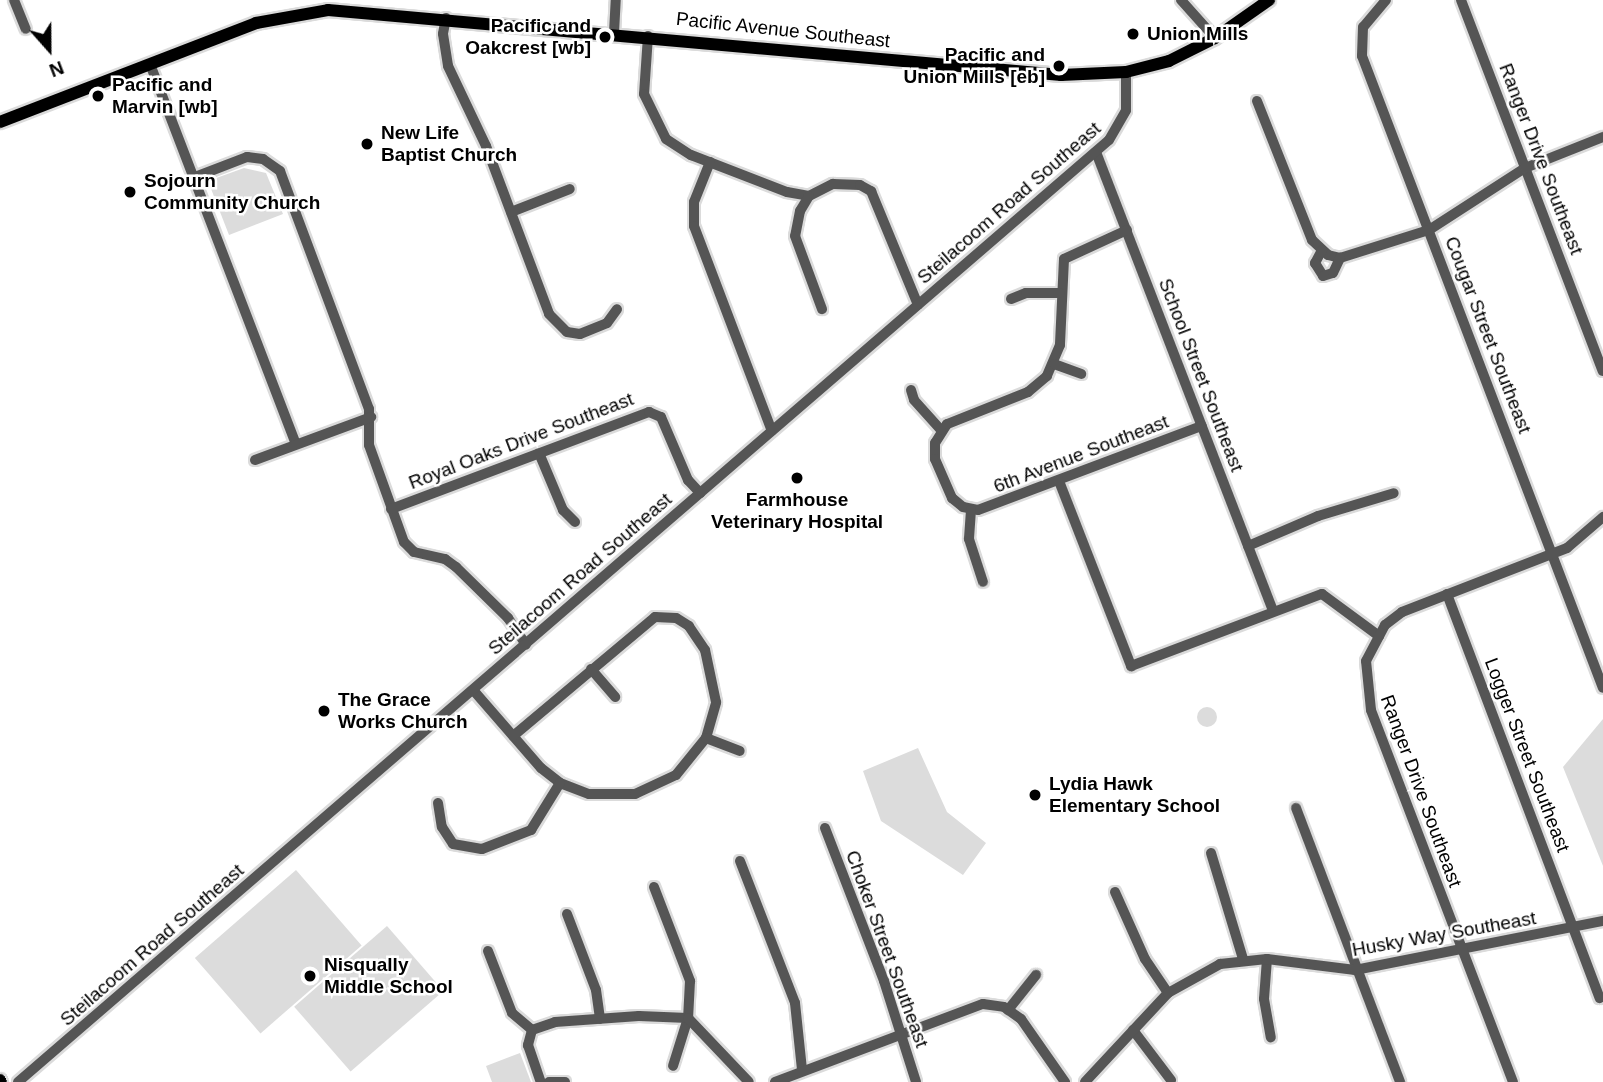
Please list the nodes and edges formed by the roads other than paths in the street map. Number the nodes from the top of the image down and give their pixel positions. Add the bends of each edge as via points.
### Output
1 (13, 0) edge
2 (616, 0) edge
3 (1181, 0) edge
4 (1269, 0) edge
5 (1386, 0) edge
6 (1461, 0) edge
7 (344, 5) edge
8 (446, 18) junction
9 (26, 29) dead end
10 (614, 33) junction
11 (648, 36) junction
12 (1215, 38) junction
13 (150, 64) junction
14 (1126, 72) junction
15 (1257, 101) dead end
16 (0, 122) edge
17 (1603, 137) edge
18 (1096, 152) junction
19 (710, 162) junction
20 (1525, 168) junction
21 (195, 177) junction
22 (570, 190) dead end
23 (809, 197) junction
24 (511, 212) junction
25 (1126, 230) junction
26 (1429, 230) junction
27 (1325, 253) junction
28 (1340, 258) junction
29 (1060, 293) junction
30 (1011, 299) dead end
31 (918, 305) junction
32 (617, 309) dead end
33 (822, 309) dead end
34 (1054, 364) junction
35 (1603, 370) edge
36 (1081, 374) dead end
37 (911, 390) dead end
38 (371, 417) junction
39 (1202, 426) junction
40 (941, 429) junction
41 (772, 431) junction
42 (296, 444) junction
43 (539, 453) junction
44 (255, 460) dead end
45 (1059, 481) junction
46 (700, 493) junction
47 (1394, 493) dead end
48 (391, 509) junction
49 (971, 510) junction
50 (1603, 517) edge
51 (575, 522) dead end
52 (1248, 545) junction
53 (1553, 555) junction
54 (983, 582) dead end
55 (1447, 594) junction
56 (1273, 610) junction
57 (1379, 636) junction
58 (526, 645) junction
59 (591, 669) junction
60 (1603, 688) edge
61 (474, 691) junction
62 (615, 697) dead end
63 (513, 736) junction
64 (706, 738) junction
65 (740, 751) dead end
66 (560, 783) junction
67 (438, 803) dead end
68 (1296, 808) dead end
69 (825, 828) dead end
70 (1211, 853) dead end
71 (740, 861) dead end
72 (654, 887) dead end
73 (1115, 892) dead end
74 (567, 914) dead end
75 (1603, 920) edge
76 (1574, 928) junction
77 (1463, 950) junction
78 (488, 951) dead end
79 (1267, 959) junction
80 (1243, 960) junction
81 (1355, 970) junction
82 (1036, 975) dead end
83 (1168, 993) junction
84 (1600, 998) dead end
85 (1008, 1010) junction
86 (688, 1018) junction
87 (600, 1019) junction
88 (532, 1030) junction
89 (1133, 1030) junction
90 (898, 1033) junction
91 (1271, 1037) dead end
92 (673, 1066) dead end
93 (802, 1070) junction
94 (1171, 1080) dead end
95 (18, 1082) edge
96 (541, 1082) edge
97 (549, 1082) edge
98 (565, 1082) edge
99 (749, 1082) edge
100 (775, 1082) edge
101 (916, 1082) edge
102 (1065, 1082) edge
103 (1085, 1082) edge
104 (1400, 1082) edge
105 (1513, 1082) edge

1 - 9 street
2 - 10 street
3 - 12 street
4 - 12 main road, Pacific Avenue Southeast
5 - 26 street, Cougar Street Southeast via 1363,27 1362,56
6 - 20 street, Ranger Drive Southeast
7 - 8 main road, Pacific Avenue Southeast
7 - 13 main road, Pacific Avenue Southeast via 264,21
8 - 10 main road, Pacific Avenue Southeast
8 - 24 street via 443,34 448,66
10 - 11 main road, Pacific Avenue Southeast
11 - 14 main road, Pacific Avenue Southeast via 1061,75
11 - 19 street via 643,87 656,124 672,145
12 - 14 main road, Pacific Avenue Southeast via 1169,61
13 - 16 main road, Pacific Avenue Southeast
13 - 21 street
14 - 18 street, Steilacoom Road Southeast via 1124,120
15 - 27 street via 1305,223
17 - 20 street
18 - 25 street, School Street Southeast
18 - 31 street, Steilacoom Road Southeast
19 - 23 street
19 - 41 street via 694,202 694,226
20 - 26 street
20 - 35 street, Ranger Drive Southeast
21 - 38 street via 247,157 263,159 280,171
21 - 42 street
22 - 24 street
23 - 31 street via 833,184 860,185 871,191
23 - 33 street via 800,211 795,236
24 - 32 street via 556,325 567,332 588,332 607,323
25 - 29 street via 1069,254 1061,265
25 - 39 street, School Street Southeast
26 - 28 street
26 - 53 street, Cougar Street Southeast
27 - 28 street
27 - 28 street via 1315,263 1323,276 1333,273
29 - 30 street via 1026,293
29 - 34 street via 1060,345
31 - 41 street, Steilacoom Road Southeast
34 - 36 street
34 - 40 street via 1028,392
37 - 40 street via 914,401
38 - 42 street
38 - 48 street via 369,445
39 - 45 street, 6th Avenue Southeast
39 - 52 street, School Street Southeast
40 - 49 street via 934,443 935,459 952,498
41 - 46 street, Steilacoom Road Southeast
42 - 44 street
43 - 46 street, Royal Oaks Drive Southeast via 656,413 665,423 688,480
43 - 48 street, Royal Oaks Drive Southeast
43 - 51 street via 563,510
45 - 49 street, 6th Avenue Southeast
45 - 56 street via 1130,666
46 - 58 street, Steilacoom Road Southeast
47 - 52 street via 1318,516
48 - 58 street via 408,548 456,567 508,618
49 - 54 street via 969,539
50 - 53 street, Ranger Drive Southeast via 1584,537
52 - 56 street, School Street Southeast
53 - 55 street, Ranger Drive Southeast
53 - 60 street, Cougar Street Southeast
55 - 57 street, Ranger Drive Southeast via 1402,612
55 - 76 street, Logger Street Southeast
56 - 57 street via 1322,594
57 - 77 street, Ranger Drive Southeast via 1364,670 1371,710
58 - 61 street, Steilacoom Road Southeast
59 - 62 street
59 - 63 street
59 - 64 street via 643,625 666,616 689,626 698,636 716,687
61 - 63 street
61 - 95 street, Steilacoom Road Southeast
63 - 66 street
64 - 65 street
64 - 66 street via 676,775 635,794 589,794
66 - 67 street via 534,826 482,849 460,848 442,827
68 - 81 street
69 - 90 street, Choker Street Southeast via 884,981
70 - 80 street
71 - 93 street via 795,1003
72 - 86 street via 690,981
73 - 83 street via 1144,959
74 - 87 street via 596,990
75 - 76 street, Husky Way Southeast
76 - 77 street, Husky Way Southeast
76 - 84 street, Logger Street Southeast
77 - 81 street, Husky Way Southeast
77 - 105 street, Ranger Drive Southeast
78 - 88 street via 512,1013
79 - 80 street, Husky Way Southeast
79 - 81 street, Husky Way Southeast
79 - 91 street via 1264,999
80 - 83 street, Husky Way Southeast via 1201,971
81 - 104 street
82 - 85 street
83 - 89 street, Husky Way Southeast
85 - 90 street via 975,1004
85 - 102 street via 1026,1025
86 - 87 street
86 - 92 street
86 - 99 street
87 - 88 street via 555,1022
88 - 96 street via 528,1045
89 - 94 street
89 - 103 street, Husky Way Southeast
90 - 93 street
90 - 101 street, Choker Street Southeast
93 - 100 street
97 - 98 street

